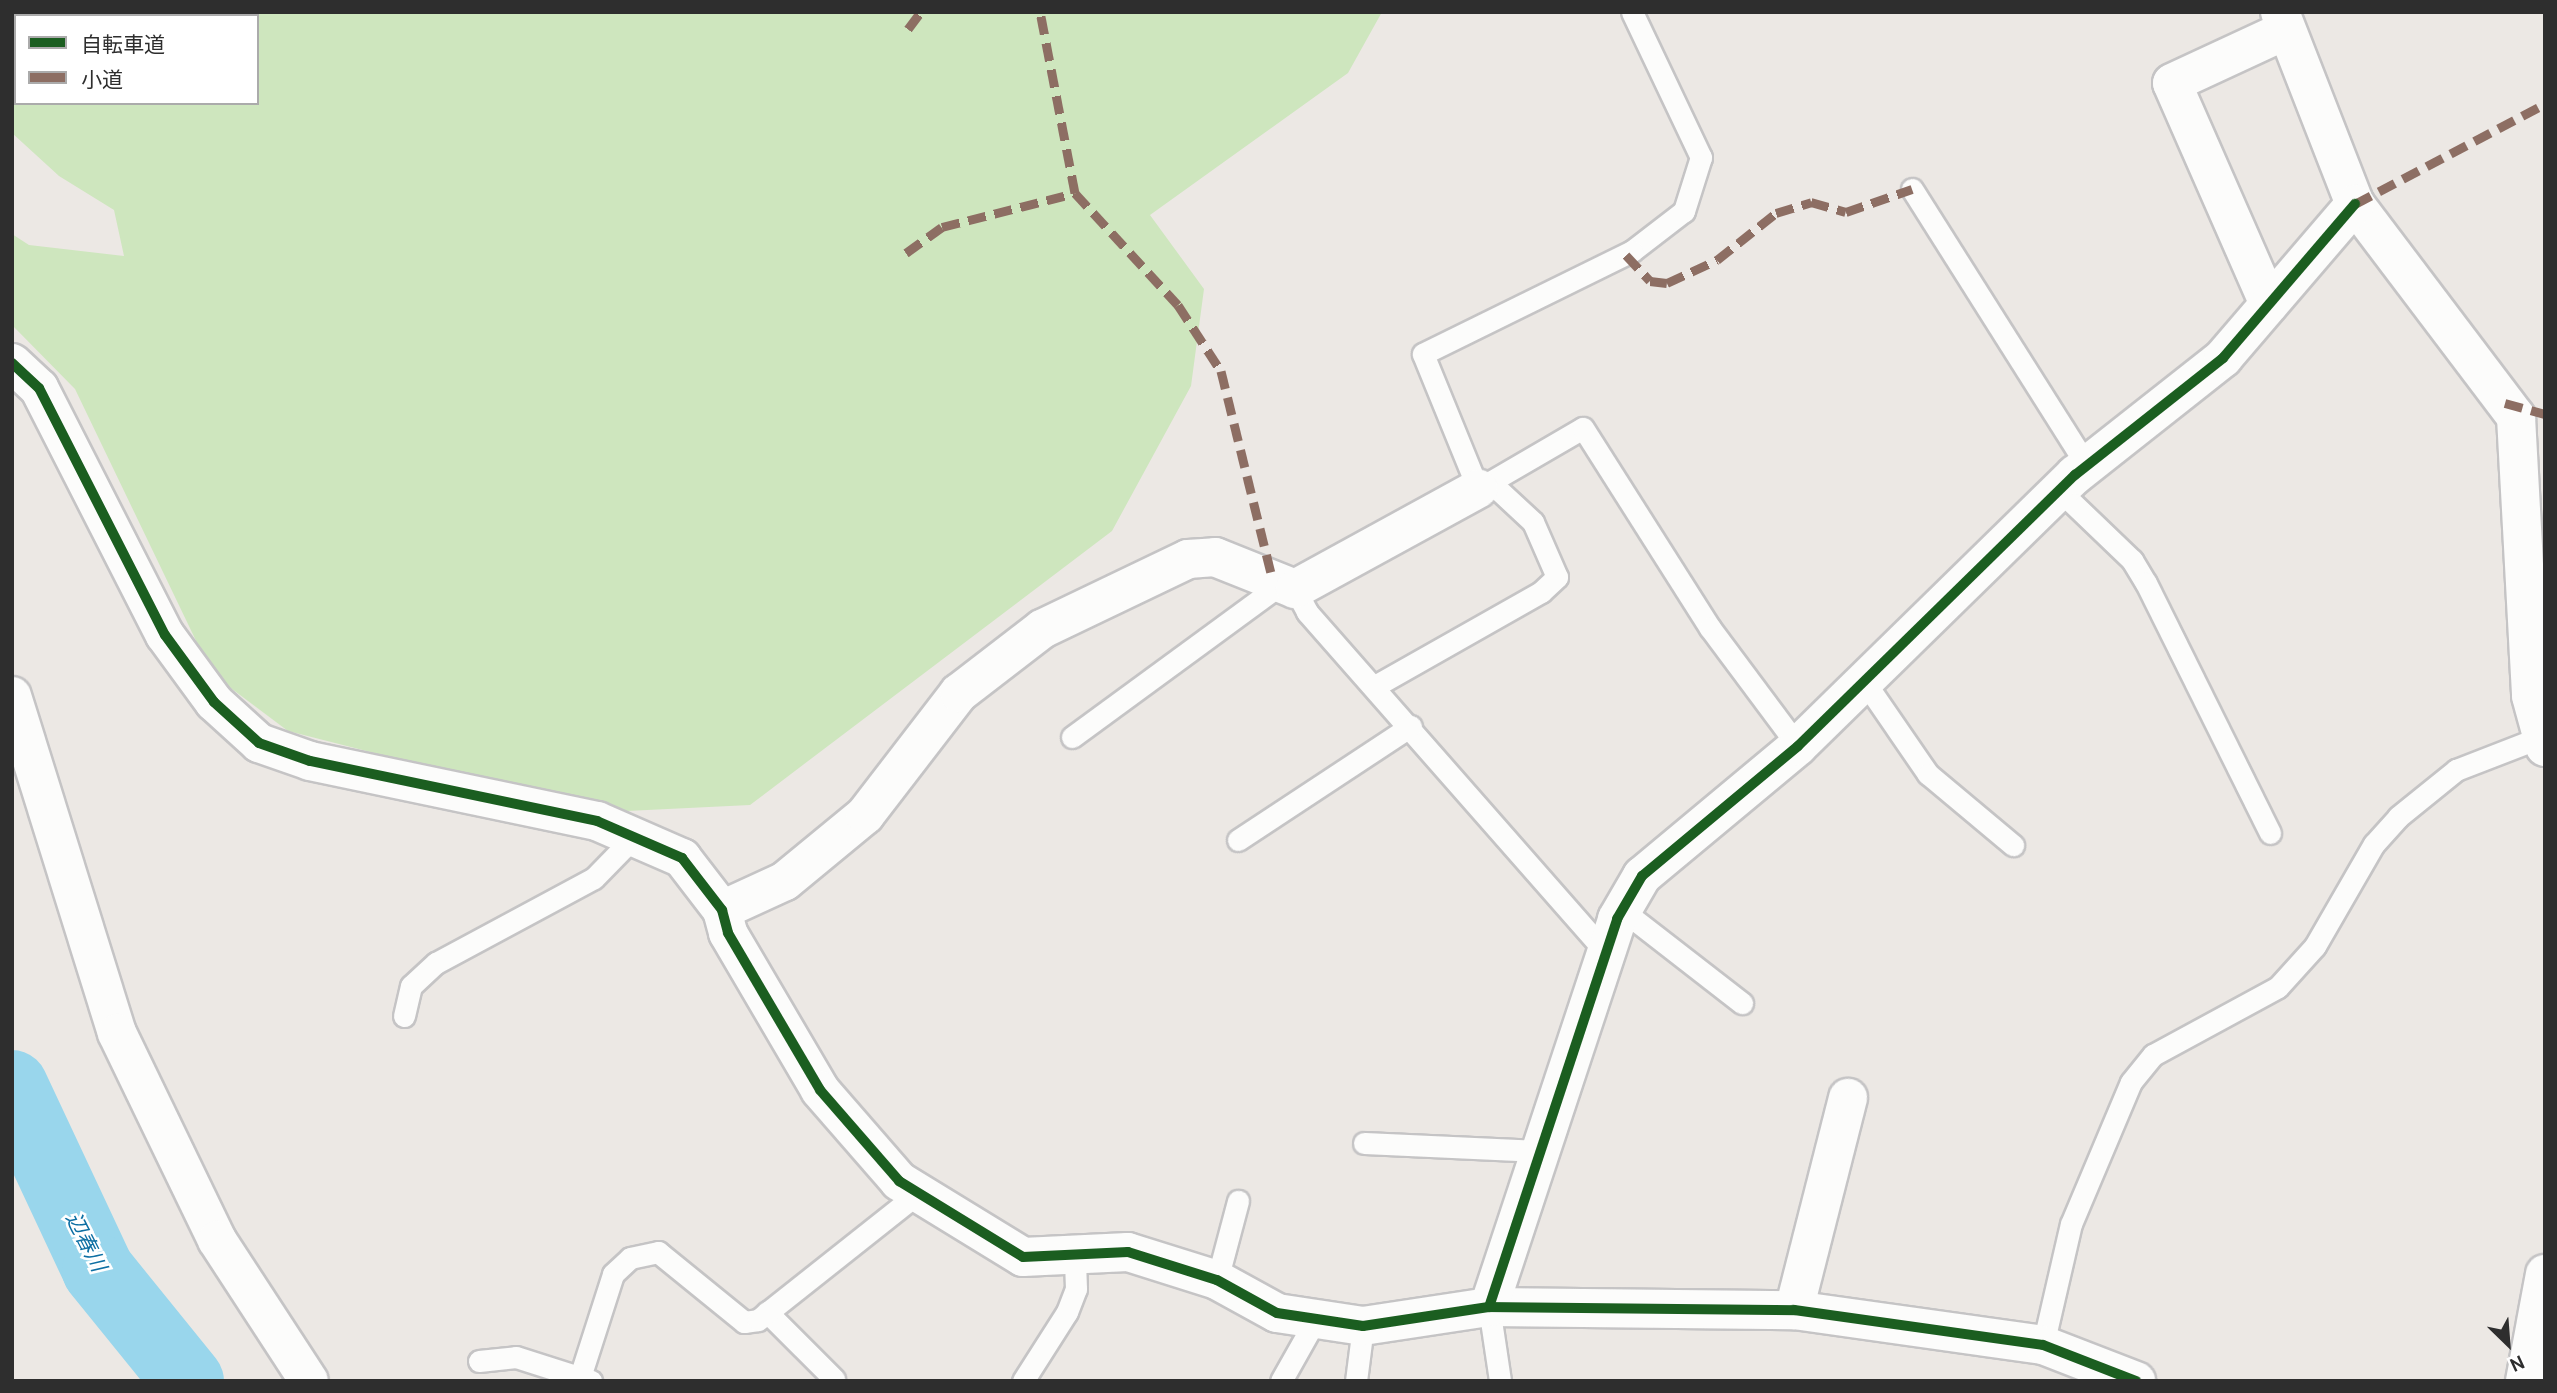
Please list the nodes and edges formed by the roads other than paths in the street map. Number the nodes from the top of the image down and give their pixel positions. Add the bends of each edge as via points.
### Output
1 (1632, 12) edge
2 (2283, 21) edge
3 (1912, 189) dead end
4 (2355, 204) junction
5 (2269, 304) junction
6 (12, 363) edge
7 (2073, 478) junction
8 (1484, 486) junction
9 (1288, 587) junction
10 (1864, 681) junction
11 (1374, 687) junction
12 (12, 696) edge
13 (1411, 726) junction
14 (1072, 737) dead end
15 (2543, 742) edge
16 (1798, 746) junction
17 (2270, 833) dead end
18 (634, 837) junction
19 (1238, 840) dead end
20 (2013, 845) dead end
21 (722, 910) junction
22 (1622, 910) junction
23 (1606, 953) junction
24 (1742, 1003) dead end
25 (404, 1016) dead end
26 (1848, 1098) dead end
27 (1364, 1143) dead end
28 (1540, 1151) junction
29 (918, 1193) junction
30 (1238, 1201) dead end
31 (1075, 1254) junction
32 (2545, 1274) edge
33 (1217, 1280) junction
34 (1489, 1307) junction
35 (1794, 1310) junction
36 (767, 1312) junction
37 (1316, 1319) junction
38 (1363, 1326) junction
39 (2043, 1345) junction
40 (478, 1361) dead end
41 (586, 1379) edge
42 (834, 1379) edge
43 (309, 1381) edge
44 (1023, 1381) edge
45 (1281, 1381) edge
46 (1356, 1381) edge
47 (1500, 1381) edge
48 (2136, 1381) edge
49 (2525, 1381) edge

1 - 8 lane via 1702,157 1684,211 1632,251 1423,354
2 - 4 street
2 - 5 street via 2172,83
3 - 7 lane
4 - 5 street
4 - 15 street via 2516,417 2531,696
5 - 7 street via 2223,358
6 - 18 street via 39,388 165,635 214,702 259,743 310,761 597,821
7 - 10 street
7 - 17 lane via 2146,583
8 - 9 street
8 - 11 lane via 1533,522 1557,577 1541,592
8 - 16 lane via 1583,428 1710,628
9 - 11 lane
9 - 14 lane
9 - 21 street via 1215,557 1188,559 1042,629 959,693 866,816 785,881
10 - 16 street
10 - 20 lane via 1928,774
11 - 13 lane
12 - 43 street via 117,1033 217,1240
13 - 19 lane
13 - 23 lane
15 - 39 lane via 2456,770 2398,817 2374,844 2315,946 2277,987 2153,1055 2131,1082 2071,1224
16 - 22 street via 1642,876
18 - 21 street via 682,858
18 - 25 lane via 594,878 436,963 411,986
21 - 29 street via 728,933 820,1090 899,1181
22 - 23 street
22 - 24 lane
23 - 28 street
26 - 35 street
27 - 28 lane
28 - 34 street
29 - 31 street via 1023,1258
29 - 36 lane
30 - 33 lane
31 - 33 street via 1128,1252
31 - 44 lane via 1076,1289 1067,1312
32 - 49 street
33 - 37 street via 1277,1313
34 - 35 street
34 - 38 street
34 - 47 lane
35 - 39 street
36 - 41 lane via 744,1322 658,1252 630,1258 613,1274
36 - 42 lane
37 - 38 street
37 - 45 lane
38 - 46 lane
39 - 48 street
40 - 41 lane via 516,1357

